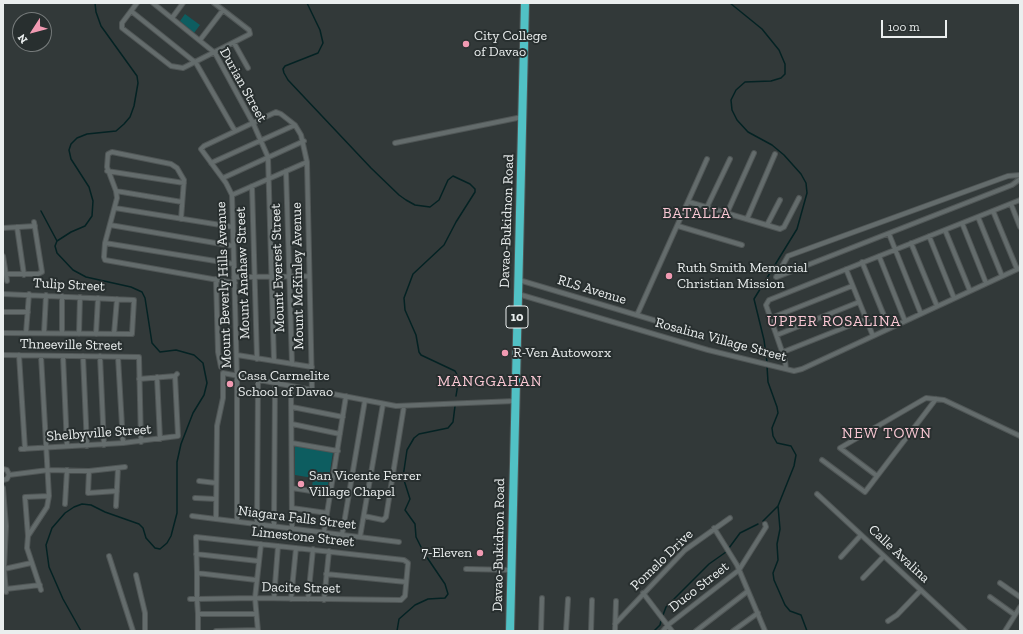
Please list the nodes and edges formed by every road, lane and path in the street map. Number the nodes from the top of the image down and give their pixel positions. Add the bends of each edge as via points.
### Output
1 (137, 3) edge
2 (153, 3) edge
3 (183, 3) edge
4 (214, 3) edge
5 (525, 3) edge
6 (223, 10) junction
7 (131, 11) junction
8 (172, 18) junction
9 (200, 40) junction
10 (234, 43) junction
11 (215, 53) junction
12 (196, 63) junction
13 (248, 68) dead end
14 (523, 117) junction
15 (253, 123) junction
16 (294, 125) junction
17 (235, 131) junction
18 (261, 141) junction
19 (304, 141) junction
20 (395, 143) dead end
21 (754, 153) dead end
22 (776, 154) dead end
23 (268, 157) junction
24 (707, 159) dead end
25 (730, 159) dead end
26 (306, 162) junction
27 (212, 163) junction
28 (108, 171) junction
29 (286, 172) junction
30 (1020, 175) edge
31 (223, 178) junction
32 (270, 178) junction
33 (1020, 179) edge
34 (184, 183) junction
35 (252, 186) junction
36 (116, 191) junction
37 (232, 195) junction
38 (799, 198) dead end
39 (780, 200) dead end
40 (1020, 200) edge
41 (182, 202) junction
42 (689, 202) junction
43 (1011, 204) junction
44 (707, 207) junction
45 (115, 208) junction
46 (994, 210) junction
47 (727, 213) junction
48 (978, 217) junction
49 (181, 218) junction
50 (747, 219) junction
51 (962, 223) junction
52 (110, 224) junction
53 (768, 225) junction
54 (678, 226) junction
55 (17, 227) junction
56 (233, 227) junction
57 (1020, 227) edge
58 (3, 228) edge
59 (945, 230) junction
60 (889, 234) junction
61 (929, 236) junction
62 (105, 243) junction
63 (911, 243) junction
64 (742, 245) dead end
65 (234, 246) junction
66 (895, 249) junction
67 (3, 256) edge
68 (879, 256) junction
69 (862, 262) junction
70 (234, 264) junction
71 (1019, 268) edge
72 (846, 269) junction
73 (6, 274) junction
74 (24, 275) junction
75 (272, 276) junction
76 (289, 276) junction
77 (309, 276) junction
78 (1002, 276) junction
79 (234, 277) junction
80 (255, 277) junction
81 (216, 279) junction
82 (518, 280) junction
83 (7, 281) dead end
84 (235, 283) junction
85 (986, 284) junction
86 (852, 286) junction
87 (970, 291) junction
88 (3, 294) edge
89 (29, 294) junction
90 (518, 294) junction
91 (46, 295) junction
92 (62, 296) junction
93 (80, 297) junction
94 (98, 298) junction
95 (954, 298) junction
96 (117, 299) junction
97 (859, 302) junction
98 (937, 306) junction
99 (3, 312) edge
100 (28, 312) junction
101 (921, 314) junction
102 (637, 315) junction
103 (771, 318) junction
104 (866, 318) junction
105 (905, 321) junction
106 (660, 322) dead end
107 (889, 328) junction
108 (3, 333) edge
109 (26, 333) junction
110 (44, 333) junction
111 (62, 333) junction
112 (79, 334) junction
113 (96, 334) junction
114 (114, 334) junction
115 (777, 335) junction
116 (873, 336) junction
117 (783, 352) junction
118 (3, 355) edge
119 (19, 355) junction
120 (237, 355) junction
121 (41, 356) junction
122 (63, 356) junction
123 (83, 356) junction
124 (100, 356) junction
125 (118, 357) junction
126 (257, 359) junction
127 (274, 361) junction
128 (292, 364) junction
129 (222, 367) dead end
130 (312, 367) junction
131 (786, 369) junction
132 (237, 376) junction
133 (157, 377) junction
134 (139, 379) junction
135 (258, 380) junction
136 (275, 383) junction
137 (291, 386) junction
138 (312, 390) junction
139 (346, 396) junction
140 (936, 399) junction
141 (365, 400) junction
142 (516, 402) junction
143 (383, 404) junction
144 (404, 406) junction
145 (292, 408) junction
146 (343, 416) junction
147 (292, 424) junction
148 (340, 434) junction
149 (1020, 436) edge
150 (160, 439) junction
151 (141, 442) junction
152 (292, 443) junction
153 (123, 444) junction
154 (104, 445) junction
155 (67, 446) junction
156 (87, 446) junction
157 (46, 447) junction
158 (338, 451) junction
159 (822, 460) dead end
160 (125, 467) dead end
161 (118, 468) junction
162 (3, 469) edge
163 (48, 470) junction
164 (67, 470) junction
165 (89, 471) junction
166 (9, 475) junction
167 (877, 476) junction
168 (3, 480) edge
169 (199, 481) dead end
170 (216, 483) junction
171 (3, 488) edge
172 (292, 488) junction
173 (117, 490) junction
174 (330, 494) junction
175 (817, 494) dead end
176 (49, 496) junction
177 (195, 498) dead end
178 (216, 499) junction
179 (65, 504) dead end
180 (116, 506) dead end
181 (292, 508) junction
182 (327, 513) junction
183 (192, 516) dead end
184 (364, 516) junction
185 (730, 518) dead end
186 (216, 519) junction
187 (237, 521) junction
188 (257, 524) junction
189 (765, 524) dead end
190 (4, 526) edge
191 (274, 526) junction
192 (292, 528) junction
193 (714, 528) junction
194 (324, 532) junction
195 (342, 535) junction
196 (861, 535) junction
197 (28, 536) junction
198 (360, 537) junction
199 (399, 542) dead end
200 (261, 544) junction
201 (278, 546) junction
202 (296, 548) junction
203 (313, 549) junction
204 (329, 551) junction
205 (196, 554) junction
206 (109, 556) dead end
207 (884, 556) junction
208 (841, 557) dead end
209 (258, 561) junction
210 (31, 563) junction
211 (4, 569) junction
212 (466, 569) dead end
213 (512, 570) junction
214 (739, 570) junction
215 (197, 574) junction
216 (326, 574) junction
217 (136, 575) dead end
218 (863, 578) dead end
219 (256, 580) junction
220 (406, 582) junction
221 (1000, 583) dead end
222 (40, 585) junction
223 (41, 590) dead end
224 (921, 590) junction
225 (748, 591) junction
226 (643, 593) junction
227 (1020, 597) edge
228 (255, 598) junction
229 (274, 598) junction
230 (542, 598) dead end
231 (990, 598) dead end
232 (190, 599) dead end
233 (198, 599) junction
234 (291, 599) junction
235 (308, 599) junction
236 (568, 599) dead end
237 (324, 600) junction
238 (592, 600) dead end
239 (616, 601) dead end
240 (1020, 607) edge
241 (758, 613) junction
242 (198, 614) junction
243 (256, 614) junction
244 (1015, 615) junction
245 (888, 621) dead end
246 (616, 624) junction
247 (668, 625) junction
248 (258, 630) edge
249 (133, 631) edge
250 (145, 631) edge
251 (198, 631) edge
252 (216, 631) edge
253 (510, 631) edge
254 (541, 631) edge
255 (566, 631) edge
256 (591, 631) edge
257 (615, 631) edge
258 (663, 631) edge
259 (672, 631) edge
260 (696, 631) edge
261 (733, 631) edge
262 (765, 631) edge
263 (965, 631) edge
264 (1005, 631) edge

1 - 7 street
2 - 8 street, Durian Street
3 - 8 street
4 - 6 street
5 - 14 highway, Davao-Bukidnon Road / 10
6 - 9 street
6 - 10 street via 250,33
7 - 12 street
7 - 12 street via 122,26 171,66 183,68
8 - 9 street, Durian Street
9 - 11 street, Durian Street
10 - 11 street
10 - 13 street
11 - 12 street
11 - 15 street, Durian Street
12 - 17 street
14 - 20 street
14 - 82 highway, Davao-Bukidnon Road / 10
15 - 16 street via 278,112
15 - 17 street
15 - 18 street, Durian Street
16 - 18 street
16 - 19 street
17 - 27 street via 204,146 202,151
18 - 23 street, Durian Street
18 - 27 street
19 - 23 street
19 - 26 street, Mount McKinley Avenue
21 - 47 street
22 - 50 street
23 - 31 street
23 - 32 street, Durian Street
24 - 42 street
25 - 44 street
26 - 29 street
26 - 77 street, Mount McKinley Avenue
27 - 31 street
28 - 34 street
28 - 34 street via 109,153 171,164 180,171
28 - 36 street
29 - 32 street
29 - 76 street, Mount Everest Street
30 - 60 street via 1008,176 788,256 776,277
31 - 37 street
32 - 35 street
32 - 75 street, Durian Street
33 - 60 street via 1012,185
34 - 41 street
35 - 37 street
35 - 80 street, Mount Anahaw Street
36 - 41 street
36 - 45 street
37 - 56 street, Mount Beverly Hills Avenue
38 - 53 street via 782,229
39 - 53 street
40 - 43 street
41 - 49 street
42 - 44 street
42 - 54 street
43 - 46 street
43 - 57 street
44 - 47 street
45 - 49 street
45 - 52 street
46 - 48 street
46 - 71 street
47 - 50 street
48 - 51 street
48 - 78 street
49 - 56 street
50 - 53 street
51 - 59 street
51 - 85 street
52 - 62 street
52 - 65 street
54 - 64 street
54 - 102 street
55 - 58 street
55 - 74 street
55 - 74 street via 35,224 42,270 41,273
56 - 65 street, Mount Beverly Hills Avenue
59 - 61 street
59 - 87 street
60 - 66 street
61 - 63 street
61 - 95 street
62 - 70 street
62 - 81 street via 104,260
63 - 66 street
63 - 98 street
65 - 70 street, Mount Beverly Hills Avenue
66 - 68 street
66 - 101 street
67 - 73 street
68 - 69 street
68 - 105 street
69 - 72 street
69 - 107 street
70 - 79 street, Mount Beverly Hills Avenue
71 - 78 street, Rosalina Village Street
72 - 86 street
72 - 103 street via 769,300 766,305
73 - 74 street
73 - 83 street
75 - 76 street
75 - 80 street
75 - 127 street, Durian Street
76 - 77 street
76 - 128 street, Mount Everest Street
77 - 130 street, Mount McKinley Avenue
78 - 85 street, Rosalina Village Street
79 - 80 street
79 - 84 street, Mount Beverly Hills Avenue
80 - 126 street, Mount Anahaw Street
81 - 84 street
81 - 129 street via 218,352
82 - 90 highway, Davao-Bukidnon Road / 10
82 - 102 street, RLS Avenue
84 - 120 street, Mount Beverly Hills Avenue
85 - 87 street, Rosalina Village Street
86 - 97 street
86 - 103 street
87 - 95 street, Rosalina Village Street
88 - 89 street, Tulip Street
89 - 91 street, Tulip Street
89 - 100 street
90 - 131 street, Rosalina Village Street via 708,350
90 - 142 highway, Davao-Bukidnon Road / 10
91 - 92 street, Tulip Street
91 - 110 street
92 - 93 street, Tulip Street
92 - 111 street
93 - 94 street, Tulip Street
93 - 112 street
94 - 96 street, Tulip Street
94 - 113 street
95 - 98 street, Rosalina Village Street
96 - 114 street
96 - 114 street, Tulip Street via 134,300 132,334
97 - 104 street
97 - 115 street
98 - 101 street, Rosalina Village Street
99 - 100 street
100 - 109 street
101 - 105 street, Rosalina Village Street
102 - 106 street, RLS Avenue
103 - 115 street
104 - 116 street
104 - 117 street
105 - 107 street, Rosalina Village Street
107 - 116 street, Rosalina Village Street
108 - 109 street
109 - 110 street
110 - 111 street
111 - 112 street
112 - 113 street
113 - 114 street
115 - 117 street
116 - 131 street, Rosalina Village Street via 802,369
117 - 131 street
118 - 119 street, Thneeville Street
119 - 121 street, Thneeville Street
119 - 157 street, Shelbyville Street via 23,449
120 - 126 street
120 - 132 street, Mount Beverly Hills Avenue
121 - 122 street, Thneeville Street
121 - 157 street
122 - 123 street, Thneeville Street
122 - 155 street
123 - 124 street, Thneeville Street
123 - 156 street
124 - 125 street, Thneeville Street
124 - 154 street
125 - 134 street, Thneeville Street via 139,357
125 - 153 street
126 - 127 street
127 - 128 street
128 - 130 street
130 - 138 street, Mount McKinley Avenue
132 - 135 street
132 - 170 street via 223,373 223,398 217,426
132 - 187 street, Mount Beverly Hills Avenue
133 - 134 street
133 - 150 street
133 - 150 street, Shelbyville Street via 176,375 178,436
134 - 151 street
135 - 136 street
135 - 188 street
136 - 137 street
136 - 191 street
137 - 138 street
137 - 145 street
138 - 139 street
139 - 141 street
139 - 146 street
140 - 149 street via 944,400
140 - 167 street
140 - 167 street via 926,398 920,401 840,448
141 - 143 street
141 - 195 street
142 - 144 street
142 - 213 highway, Davao-Bukidnon Road / 10
143 - 144 street
143 - 184 street
144 - 184 street via 386,518 383,520
145 - 146 street
145 - 147 street
146 - 148 street
147 - 148 street
147 - 152 street
148 - 158 street
150 - 151 street, Shelbyville Street
151 - 153 street, Shelbyville Street
152 - 158 street
152 - 172 street
153 - 154 street, Shelbyville Street
154 - 156 street, Shelbyville Street
155 - 156 street, Shelbyville Street
155 - 157 street, Shelbyville Street
157 - 163 street
158 - 174 street
159 - 167 street via 865,492
160 - 161 street
161 - 165 street
161 - 173 street
162 - 166 street via 7,470
163 - 164 street
163 - 166 street
163 - 176 street
164 - 165 street
164 - 179 street
165 - 173 street via 88,493
166 - 168 street
169 - 170 street
170 - 178 street
171 - 190 street
172 - 174 street
172 - 181 street
173 - 180 street
174 - 182 street
175 - 196 street, Calle Avalina
176 - 197 street via 45,510
176 - 197 street via 25,497
177 - 178 street
178 - 186 street
181 - 182 street
181 - 192 street
182 - 194 street
183 - 186 street, Niagara Falls Street
184 - 198 street
185 - 193 street, Pomelo Drive
186 - 187 street, Niagara Falls Street
187 - 188 street, Niagara Falls Street
188 - 191 street, Niagara Falls Street
189 - 214 street, Duco Street via 766,527
190 - 211 street
191 - 192 street, Niagara Falls Street
192 - 194 street, Niagara Falls Street
193 - 214 street
193 - 226 street, Pomelo Drive via 685,550
194 - 195 street, Niagara Falls Street
195 - 198 street, Niagara Falls Street
196 - 207 street, Calle Avalina
196 - 208 street
197 - 210 street via 27,548
198 - 199 street, Niagara Falls Street
200 - 201 street, Limestone Street
200 - 205 street, Limestone Street via 196,537
200 - 209 street
201 - 202 street, Limestone Street
201 - 229 street
202 - 203 street, Limestone Street
202 - 234 street
203 - 204 street, Limestone Street
203 - 235 street
204 - 216 street
204 - 220 street, Limestone Street via 407,562
205 - 209 street
205 - 215 street
206 - 249 street
207 - 218 street
207 - 224 street, Calle Avalina
209 - 219 street
210 - 211 street
210 - 222 street
211 - 222 street via 6,590
212 - 213 street
213 - 253 highway, Davao-Bukidnon Road / 10
214 - 225 street
214 - 247 street, Duco Street
215 - 219 street
215 - 233 street
216 - 220 street
216 - 237 street
217 - 250 street via 145,613
219 - 228 street
220 - 237 street, Dacite Street via 404,599
221 - 227 street
222 - 223 street
224 - 245 street
224 - 263 street, Calle Avalina
225 - 241 street
225 - 260 street
226 - 246 street, Pomelo Drive
226 - 247 street
228 - 229 street, Dacite Street
228 - 233 street, Dacite Street
228 - 243 street
229 - 234 street, Dacite Street
230 - 254 street
231 - 244 street
232 - 233 street, Dacite Street
233 - 242 street
234 - 235 street, Dacite Street
235 - 237 street, Dacite Street
236 - 255 street
238 - 256 street
239 - 246 street
240 - 244 street
241 - 261 street
241 - 262 street
242 - 243 street
242 - 251 street
243 - 248 street
244 - 264 street
246 - 257 street
247 - 258 street, Duco Street
247 - 259 street
248 - 252 street

